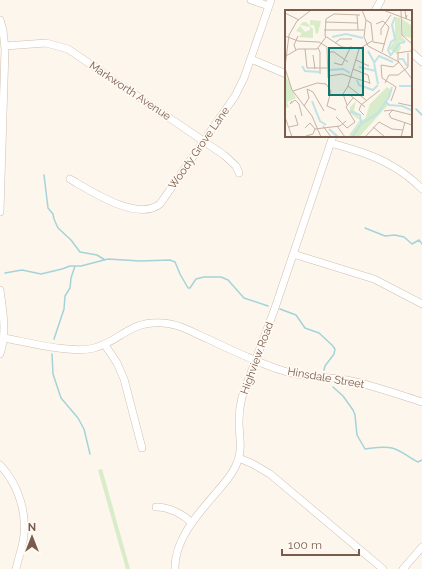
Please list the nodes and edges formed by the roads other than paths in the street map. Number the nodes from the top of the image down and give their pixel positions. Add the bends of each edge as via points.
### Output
1 (251, 0) edge
2 (380, 0) edge
3 (270, 3) edge
4 (375, 10) edge
5 (0, 20) edge
6 (5, 46) junction
7 (412, 53) edge
8 (251, 59) junction
9 (422, 62) edge
10 (285, 74) edge
11 (332, 139) edge
12 (204, 142) junction
13 (239, 173) dead end
14 (70, 178) dead end
15 (422, 189) edge
16 (0, 212) edge
17 (293, 254) junction
18 (0, 290) edge
19 (422, 304) edge
20 (4, 338) junction
21 (105, 345) junction
22 (0, 354) edge
23 (256, 361) junction
24 (422, 402) edge
25 (142, 448) dead end
26 (239, 458) junction
27 (0, 465) edge
28 (156, 507) dead end
29 (192, 523) junction
30 (422, 547) edge
31 (16, 569) edge
32 (175, 569) edge
33 (382, 569) edge
34 (403, 569) edge

1 - 3 street
2 - 4 street
3 - 8 street, Woody Grove Lane
5 - 6 street
6 - 12 street, Markworth Avenue via 46,43 68,49
6 - 16 street
7 - 9 street
8 - 10 street
8 - 12 street, Woody Grove Lane via 235,96
11 - 15 street via 392,166
11 - 17 street, Highview Road
12 - 13 street, Markworth Avenue via 232,162
12 - 14 street, Woody Grove Lane via 162,202 150,209 144,210 114,202
17 - 19 street via 374,279
17 - 23 street, Highview Road
18 - 20 street
20 - 21 street, Hinsdale Street via 74,350 89,350
20 - 22 street
21 - 23 street, Hinsdale Street via 138,325 165,323 182,327
21 - 25 street via 124,379
23 - 24 street, Hinsdale Street via 299,375 365,384
23 - 26 street, Highview Road via 240,407
26 - 29 street, Highview Road via 227,481
26 - 33 street via 270,474
27 - 31 street via 15,486 23,515 23,543
28 - 29 street via 171,510
29 - 32 street, Highview Road via 178,547
30 - 34 street

